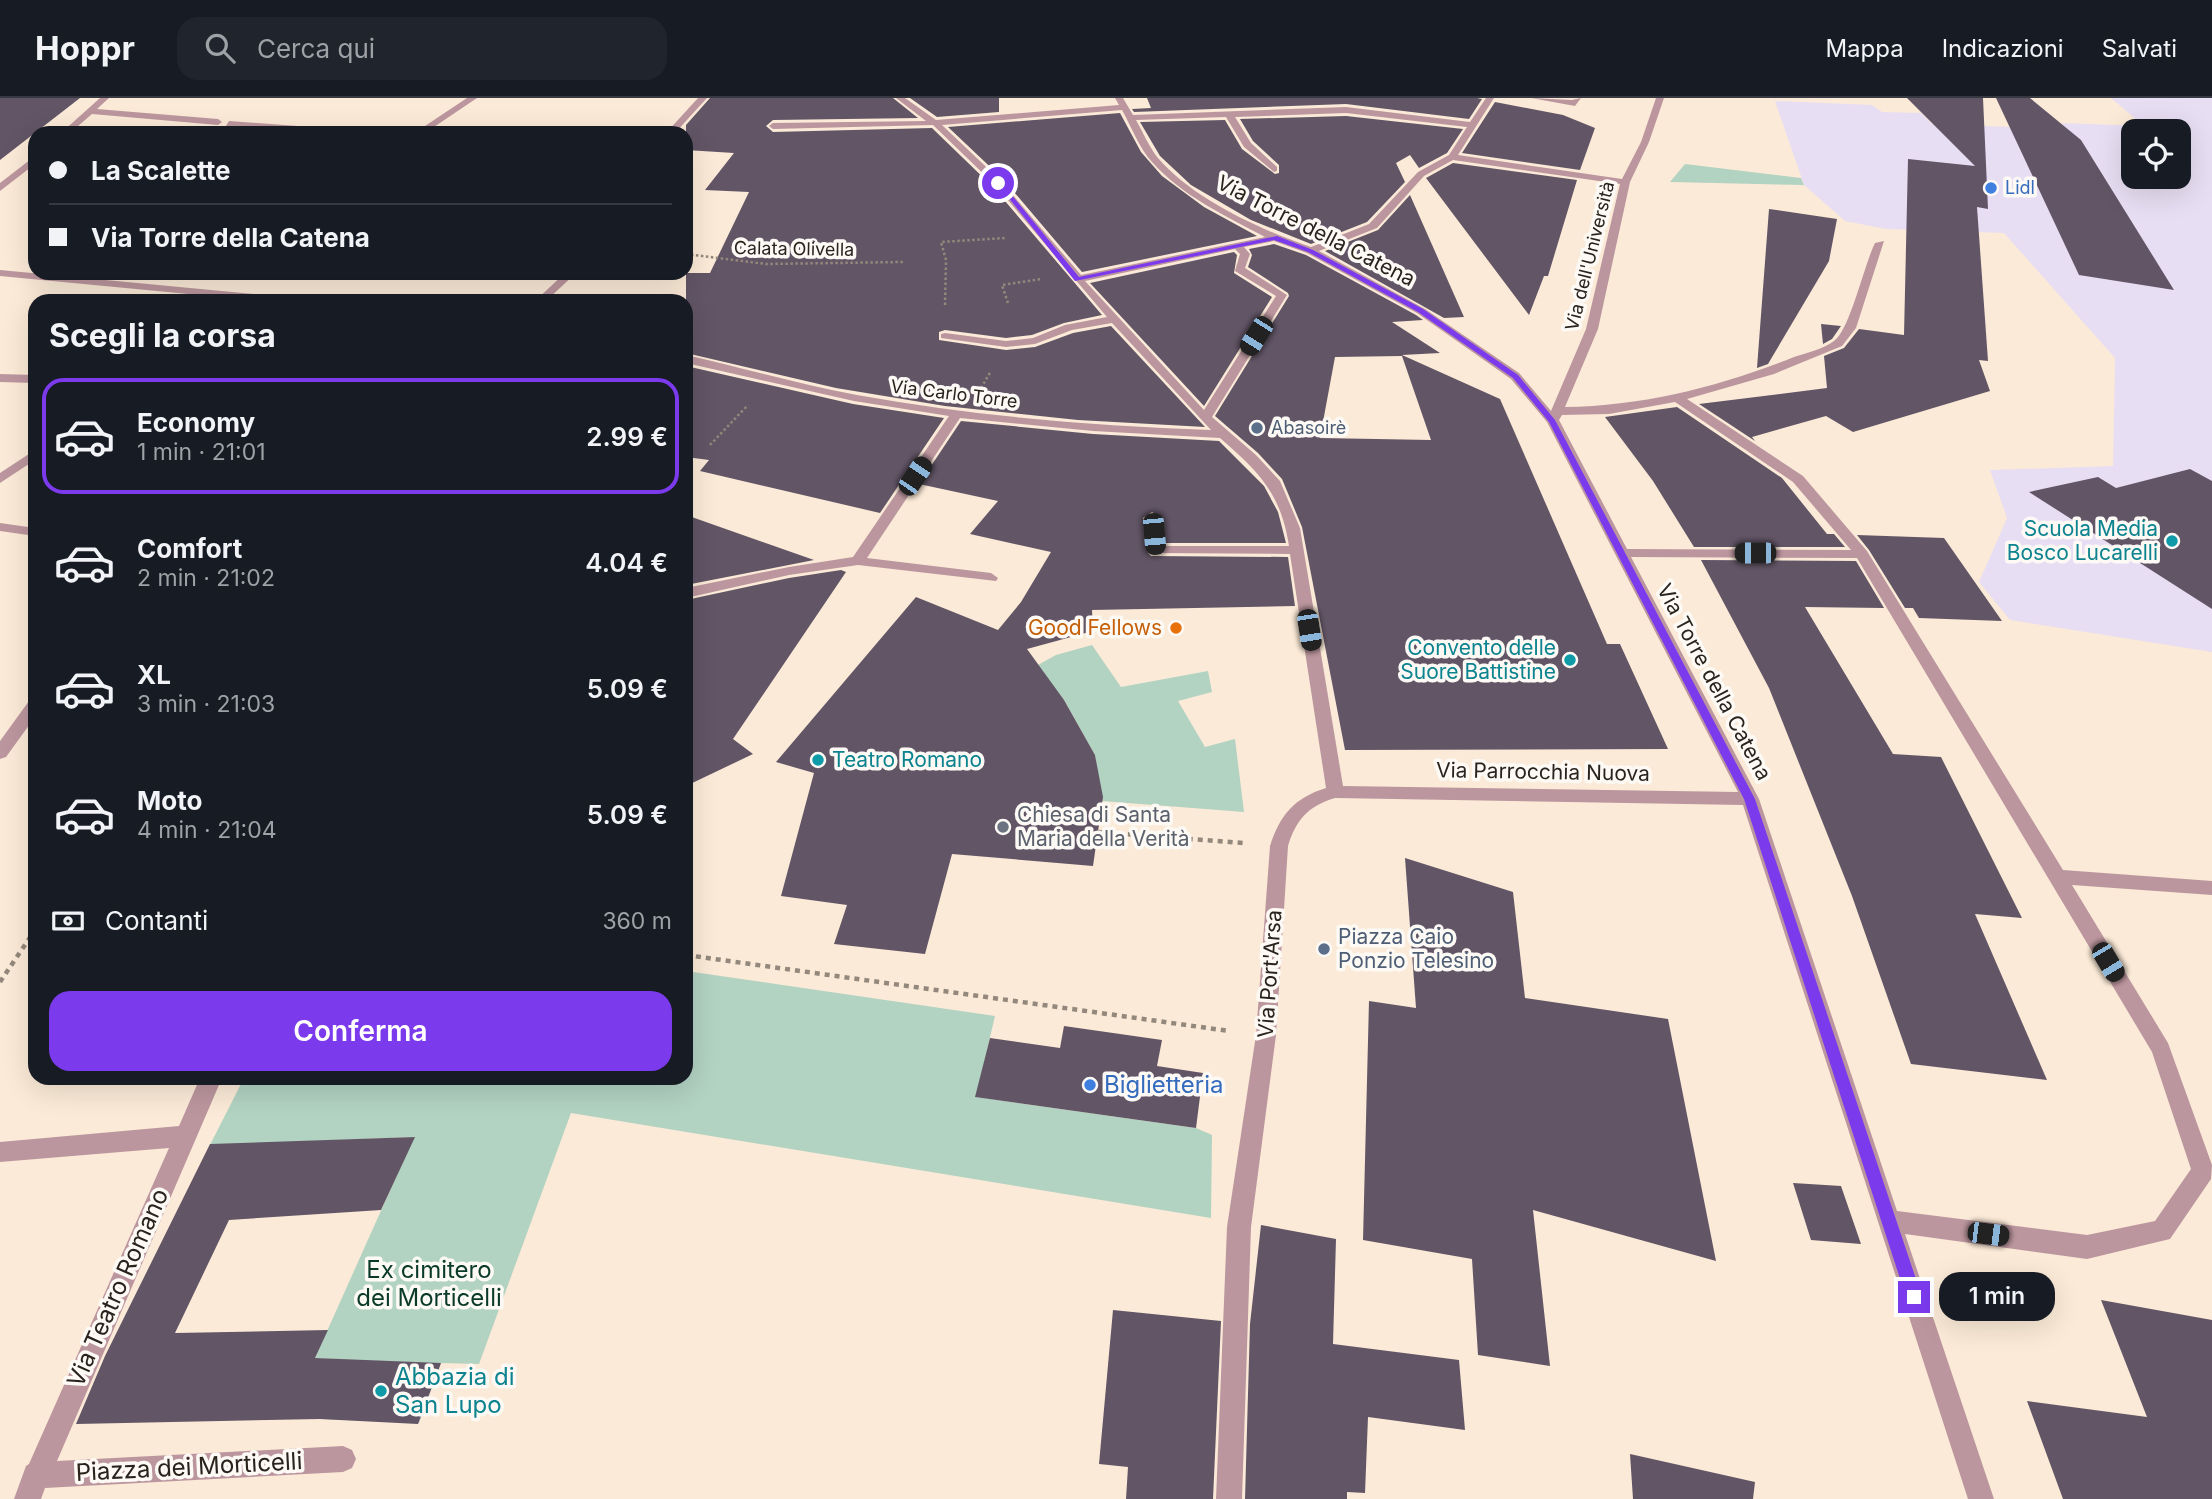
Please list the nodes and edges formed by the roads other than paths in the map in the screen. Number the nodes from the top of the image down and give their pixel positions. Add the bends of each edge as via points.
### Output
1 (105, 98) edge
2 (473, 98) edge
3 (703, 98) edge
4 (900, 98) edge
5 (1489, 98) edge
6 (1535, 98) edge
7 (1577, 98) edge
8 (1660, 98) edge
9 (1122, 103) edge
10 (90, 111) junction
11 (1229, 114) junction
12 (1130, 118) junction
13 (218, 122) dead end
14 (935, 123) junction
15 (229, 124) dead end
16 (1472, 125) junction
17 (73, 126) edge
18 (256, 126) edge
19 (430, 126) edge
20 (677, 126) edge
21 (773, 126) dead end
22 (1452, 157) junction
23 (28, 165) edge
24 (1274, 169) dead end
25 (0, 174) edge
26 (17, 175) junction
27 (28, 176) edge
28 (1625, 182) junction
29 (0, 188) edge
30 (1275, 238) junction
31 (1880, 243) dead end
32 (1237, 246) junction
33 (1311, 251) junction
34 (0, 272) edge
35 (28, 275) edge
36 (1076, 277) junction
37 (82, 280) edge
38 (563, 280) edge
39 (225, 294) edge
40 (548, 294) edge
41 (1114, 319) junction
42 (945, 336) road end
43 (693, 361) edge
44 (0, 378) edge
45 (28, 379) edge
46 (1676, 397) junction
47 (962, 413) junction
48 (1555, 416) junction
49 (1205, 418) junction
50 (1222, 434) junction
51 (28, 459) edge
52 (0, 479) edge
53 (1153, 517) dead end
54 (0, 527) edge
55 (28, 531) edge
56 (1296, 550) junction
57 (1621, 553) junction
58 (1862, 554) junction
59 (858, 561) junction
60 (991, 578) dead end
61 (693, 592) edge
62 (28, 715) edge
63 (0, 753) edge
64 (1335, 792) junction
65 (1750, 799) junction
66 (2057, 877) junction
67 (2212, 888) edge
68 (208, 1085) edge
69 (186, 1136) junction
70 (0, 1152) edge
71 (1889, 1221) junction
72 (343, 1459) dead end
73 (31, 1487) edge
74 (1229, 1499) edge
75 (1981, 1499) edge

1 - 10 street
2 - 19 street
3 - 20 street
4 - 14 street
5 - 16 street
6 - 7 street via 1575,103
8 - 28 street, Via dell'Università
9 - 12 street, Via Torre della Catena
9 - 14 street
10 - 13 street
10 - 17 street
11 - 12 street
11 - 16 street via 1346,110
11 - 24 street via 1247,145
12 - 30 street, Via Torre della Catena via 1154,159 1182,184
14 - 21 street
14 - 36 street via 998,183
15 - 18 street
16 - 22 street
22 - 28 street
22 - 33 street via 1421,174 1373,226
23 - 26 street
25 - 26 street
26 - 27 street
26 - 29 street
28 - 48 street, Via dell'Università via 1592,329
30 - 32 street
30 - 33 street, Via Torre della Catena
31 - 46 street via 1850,328 1838,344 1770,371
32 - 36 street
32 - 49 street via 1245,254 1239,269 1282,295
33 - 48 street, Via Torre della Catena via 1421,311 1515,376
34 - 35 street
36 - 41 street
37 - 39 street
38 - 40 street
41 - 42 street via 1069,327 1035,341 1006,344
41 - 49 street
43 - 47 street, Via Carlo Torre via 875,402
44 - 45 street
46 - 48 street
46 - 58 street via 1798,479
47 - 50 street, Via Carlo Torre via 1138,432
47 - 59 street
48 - 57 street, Via Torre della Catena
49 - 50 street
50 - 56 street via 1275,484 1293,528
51 - 52 street
53 - 56 street via 1156,550
54 - 55 street
56 - 64 street
57 - 58 street
57 - 65 street, Via Torre della Catena
58 - 66 street
59 - 60 street
59 - 61 street
62 - 63 street
64 - 65 street, Via Parrocchia Nuova
64 - 74 street, Via Port'Arsa via 1298,806 1279,846 1266,1035 1238,1227
65 - 71 street, Via Torre della Catena
66 - 67 street
66 - 71 street via 2161,1049 2203,1171 2162,1231 2087,1247
68 - 69 street, Via Teatro Romano
69 - 70 street
69 - 73 street, Via Teatro Romano
71 - 75 street, Via Torre della Catena
72 - 73 street, Piazza dei Morticelli

